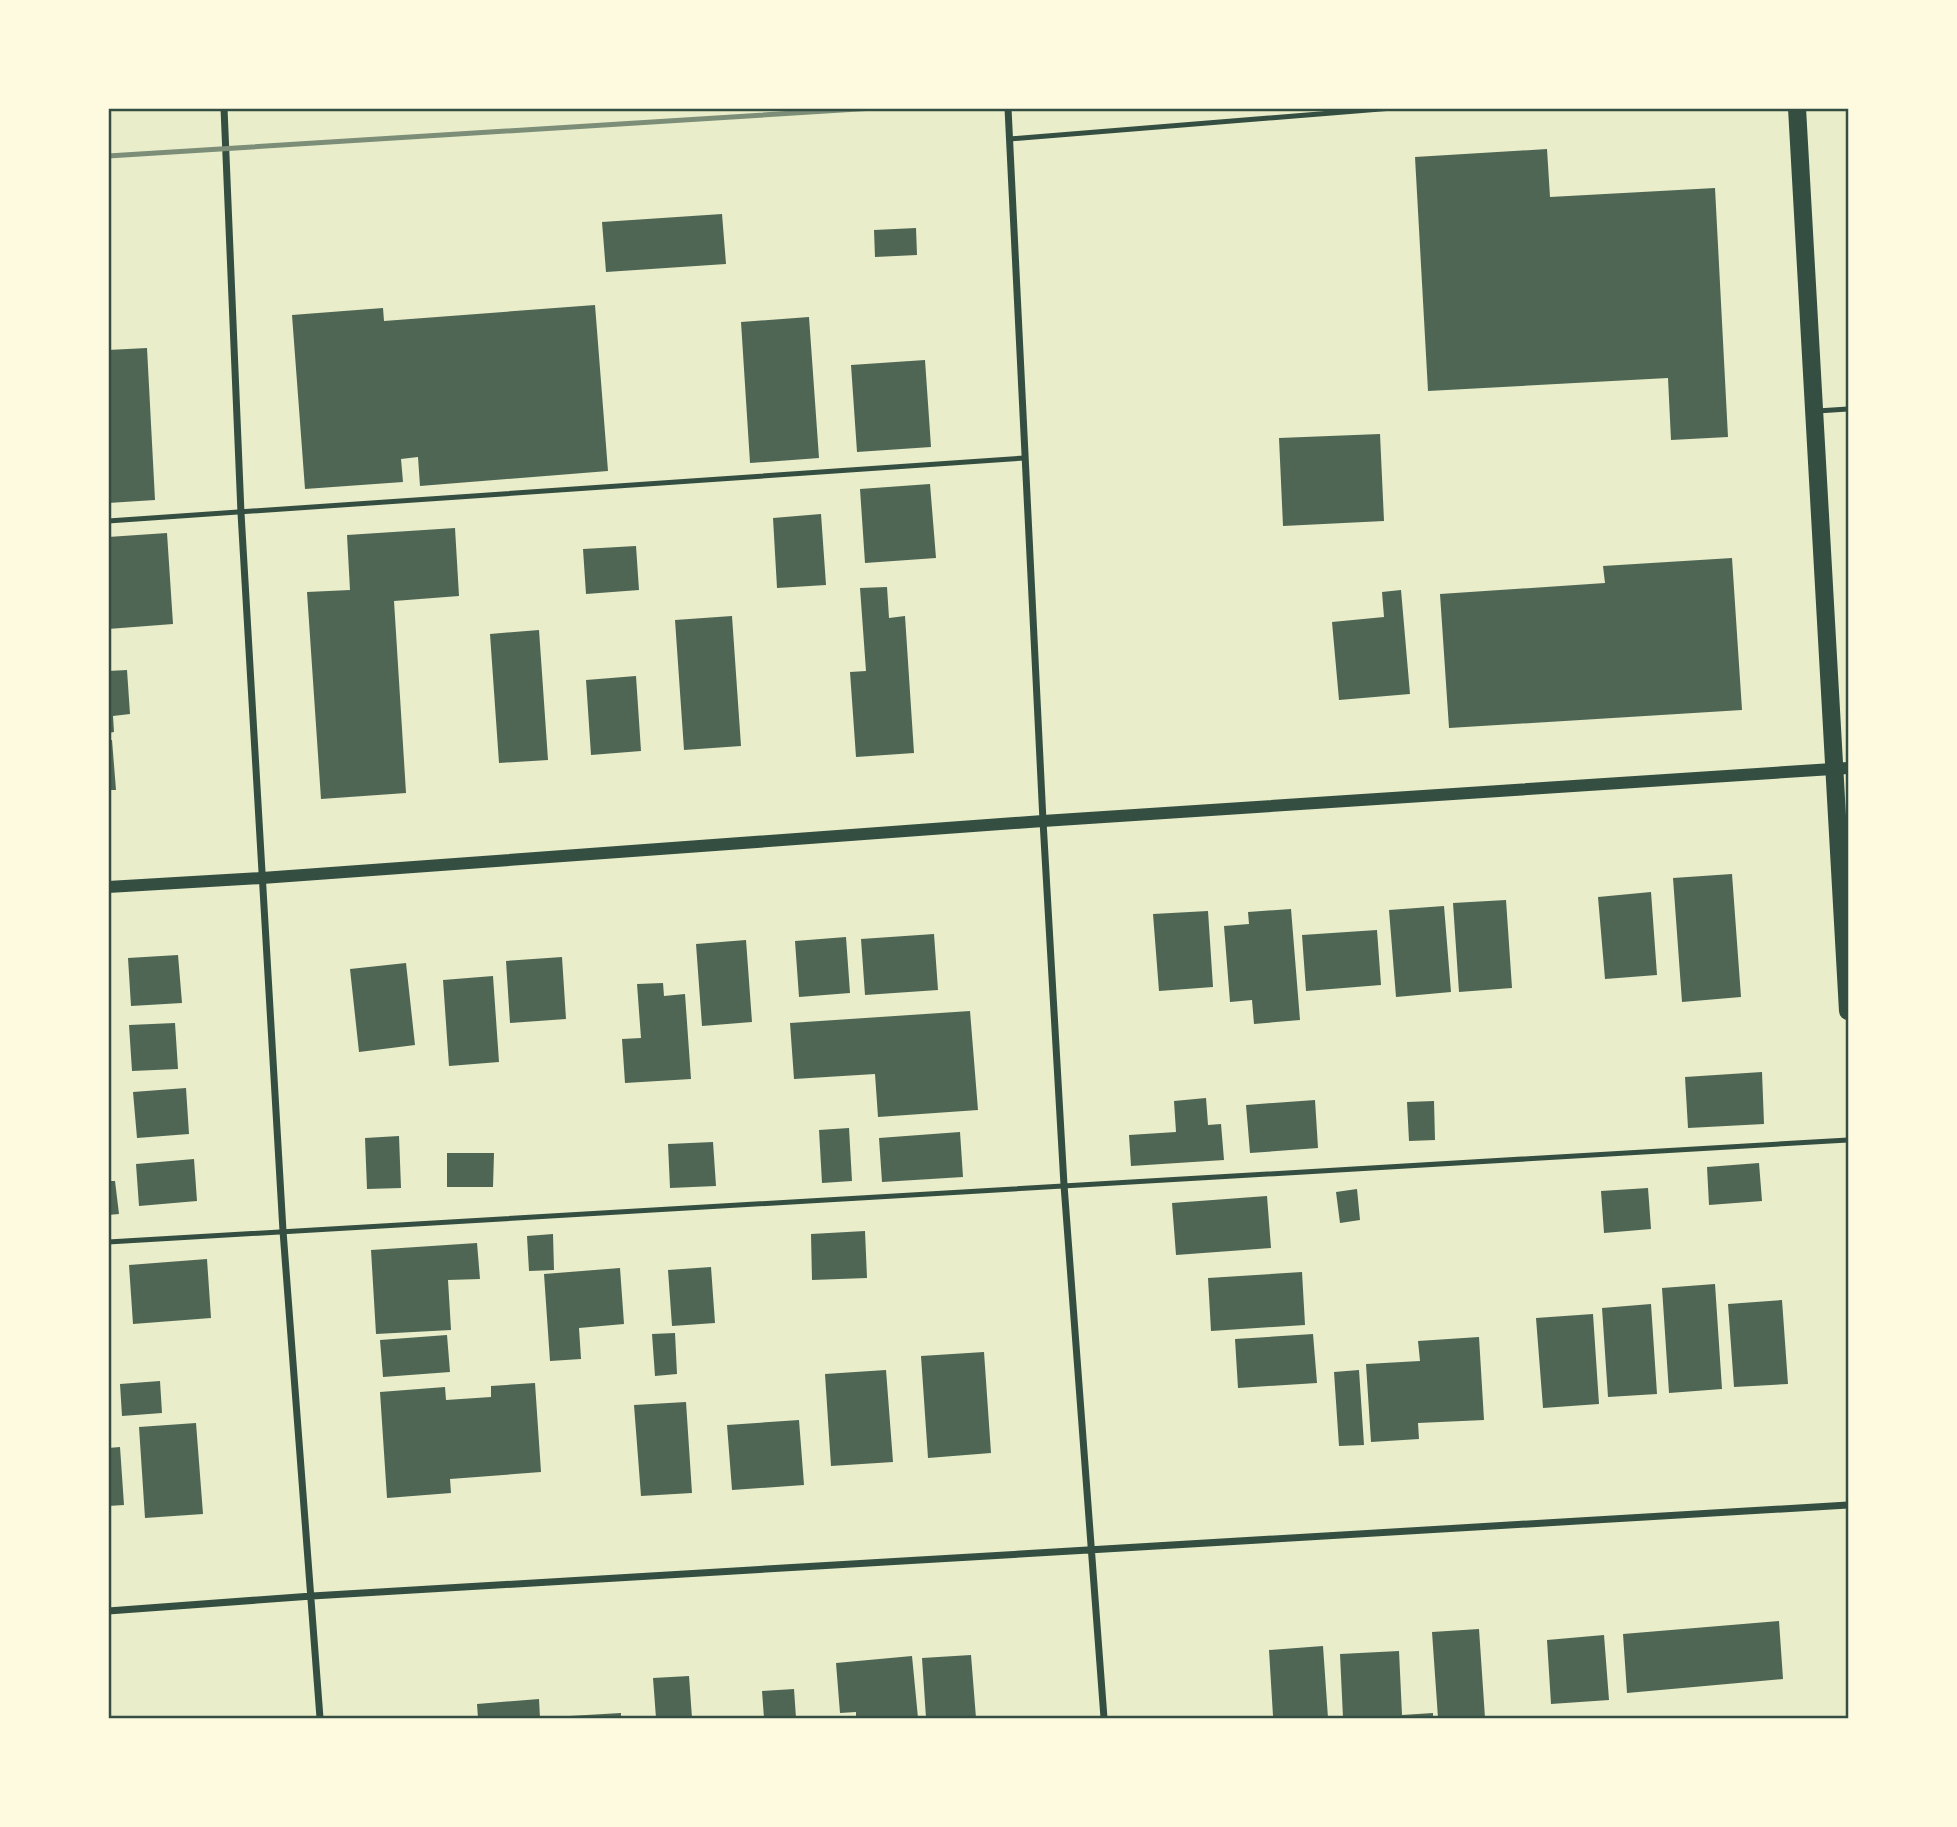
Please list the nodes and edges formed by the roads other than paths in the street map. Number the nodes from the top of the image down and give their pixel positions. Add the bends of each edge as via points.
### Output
1 (223, 108) edge
2 (1008, 108) edge
3 (1393, 108) edge
4 (1797, 108) edge
5 (1010, 139) junction
6 (1849, 409) edge
7 (1814, 411) junction
8 (1025, 458) junction
9 (241, 513) junction
10 (108, 521) edge
11 (1842, 769) edge
12 (1043, 821) junction
13 (262, 878) junction
14 (108, 887) edge
15 (1849, 1011) edge
16 (1849, 1140) edge
17 (1064, 1185) junction
18 (283, 1231) junction
19 (108, 1242) edge
20 (1849, 1505) edge
21 (1090, 1551) junction
22 (312, 1597) junction
23 (108, 1611) edge
24 (320, 1718) edge
25 (1104, 1718) edge

1 - 9 street
2 - 5 street
3 - 5 lane
4 - 7 main road
5 - 8 street
6 - 7 lane
7 - 11 main road
8 - 9 lane
8 - 12 street
9 - 10 lane
9 - 13 street
11 - 12 street
11 - 15 main road
12 - 13 street
12 - 17 street
13 - 14 street
13 - 18 street
16 - 17 lane
17 - 18 lane
17 - 21 street
18 - 19 lane
18 - 22 street
20 - 21 street
21 - 22 street
21 - 25 street
22 - 23 street
22 - 24 street

